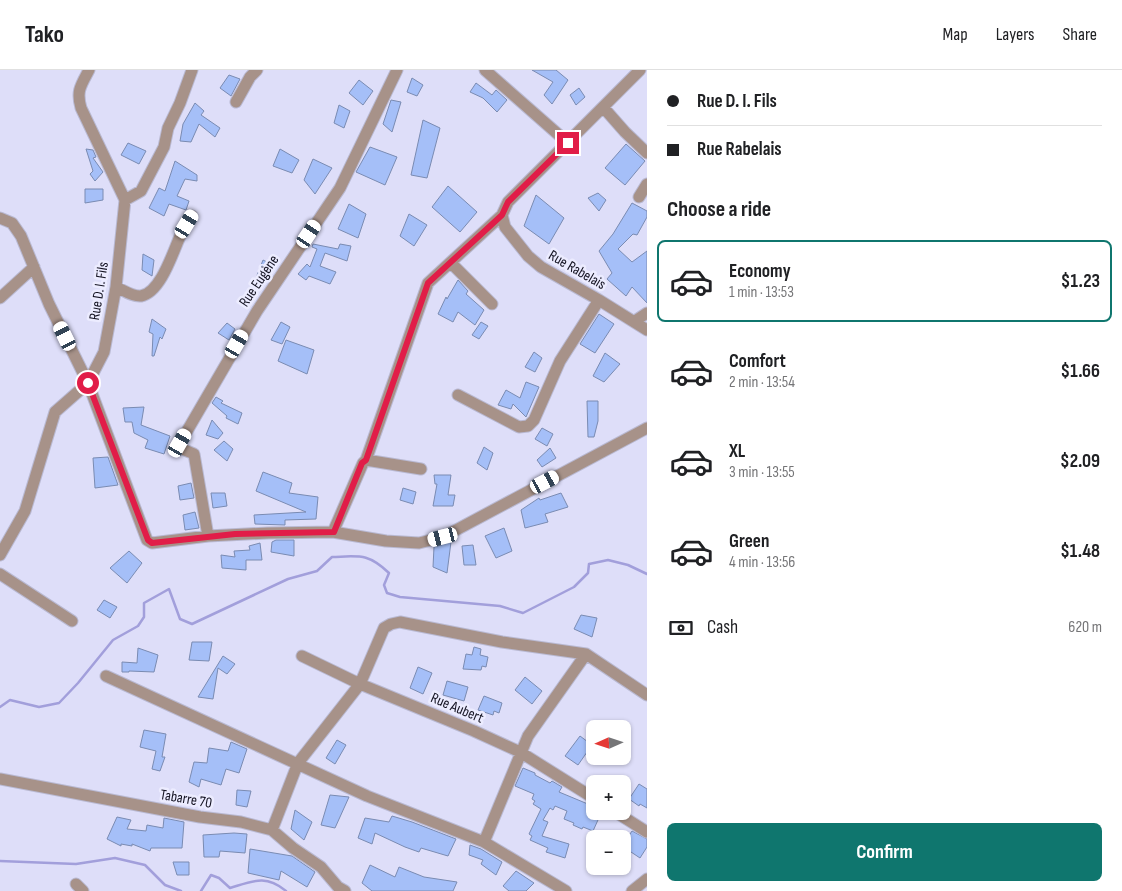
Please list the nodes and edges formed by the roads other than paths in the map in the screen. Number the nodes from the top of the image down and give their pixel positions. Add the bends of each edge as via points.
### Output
1 (89, 70) edge
2 (192, 70) edge
3 (257, 70) edge
4 (397, 70) edge
5 (485, 70) edge
6 (640, 70) edge
7 (236, 102) dead end
8 (604, 107) junction
9 (568, 143) junction
10 (647, 153) edge
11 (647, 184) edge
12 (639, 197) dead end
13 (125, 200) junction
14 (502, 215) junction
15 (192, 216) dead end
16 (0, 218) edge
17 (450, 263) junction
18 (34, 267) junction
19 (116, 287) junction
20 (0, 298) edge
21 (599, 300) junction
22 (492, 304) dead end
23 (647, 313) edge
24 (635, 321) junction
25 (647, 330) edge
26 (88, 383) junction
27 (458, 395) dead end
28 (647, 428) edge
29 (366, 460) junction
30 (421, 469) dead end
31 (334, 532) junction
32 (208, 536) junction
33 (0, 555) edge
34 (0, 574) edge
35 (72, 621) dead end
36 (586, 654) junction
37 (302, 656) dead end
38 (106, 676) dead end
39 (360, 684) junction
40 (647, 695) edge
41 (520, 752) junction
42 (298, 763) junction
43 (0, 779) edge
44 (586, 793) edge
45 (628, 820) edge
46 (272, 830) junction
47 (647, 832) edge
48 (484, 842) junction
49 (647, 879) edge
50 (345, 891) edge
51 (566, 891) edge
52 (632, 891) edge

1 - 13 street via 78,98
2 - 13 street via 168,128 164,147 141,190
3 - 7 street
4 - 32 street, Rue Eugène via 340,188 257,311 180,443 180,448 194,454
5 - 9 street
6 - 8 street
8 - 9 street
8 - 10 street
9 - 14 street via 508,202
11 - 12 street
13 - 19 street, Rue D. I. Fils
14 - 17 street
14 - 21 street, Rue Rabelais via 504,227 528,256 541,267
15 - 19 street via 166,271 149,292 133,295
16 - 18 street via 12,223
17 - 22 street
17 - 29 street via 428,283
18 - 20 street
18 - 26 street
19 - 26 street, Rue D. I. Fils via 104,352
21 - 24 street, Rue Rabelais
21 - 27 street via 560,361 534,420 528,426 519,427
23 - 24 street
24 - 25 street, Rue Rabelais
26 - 32 street via 148,540 152,543
26 - 33 street via 55,412 25,511
28 - 31 street via 443,537 419,543
29 - 30 street
29 - 31 street
31 - 32 street
34 - 35 street
36 - 39 street via 400,622 384,628
36 - 40 street
36 - 41 street
37 - 39 street, Rue Aubert
38 - 42 street
39 - 41 street, Rue Aubert
39 - 42 street
41 - 44 street, Rue Aubert
41 - 48 street
42 - 46 street
42 - 48 street via 367,796
43 - 46 street, Tabarre 70
45 - 47 street
46 - 50 street, Tabarre 70 via 321,867
48 - 51 street
49 - 52 street

